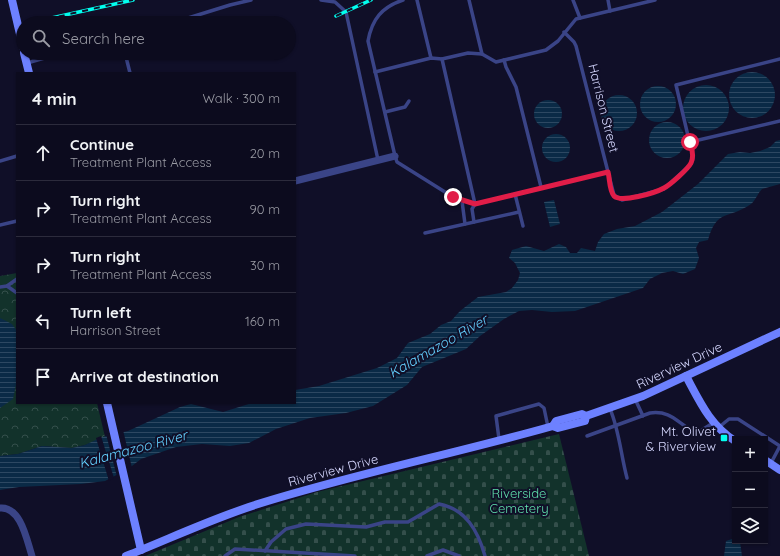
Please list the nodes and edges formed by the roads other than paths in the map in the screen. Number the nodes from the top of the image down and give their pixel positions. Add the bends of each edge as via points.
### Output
1 (12, 0) edge
2 (251, 0) edge
3 (320, 0) edge
4 (403, 0) edge
5 (417, 0) edge
6 (469, 0) edge
7 (572, 0) edge
8 (608, 0) edge
9 (653, 0) edge
10 (610, 11) junction
11 (193, 16) edge
12 (16, 17) edge
13 (580, 18) junction
14 (564, 32) junction
15 (482, 54) junction
16 (431, 58) junction
17 (442, 59) junction
18 (780, 59) edge
19 (26, 60) edge
20 (38, 60) edge
21 (127, 60) edge
22 (504, 60) junction
23 (27, 63) junction
24 (29, 72) edge
25 (130, 72) edge
26 (375, 72) junction
27 (409, 101) dead end
28 (385, 112) junction
29 (780, 121) edge
30 (690, 142) junction
31 (16, 156) edge
32 (395, 156) junction
33 (0, 161) edge
34 (379, 161) junction
35 (608, 172) junction
36 (296, 181) edge
37 (541, 187) junction
38 (514, 194) junction
39 (462, 201) junction
40 (475, 204) junction
41 (520, 212) junction
42 (16, 221) edge
43 (474, 222) junction
44 (465, 224) junction
45 (0, 225) edge
46 (523, 226) dead end
47 (425, 233) dead end
48 (16, 280) edge
49 (7, 286) junction
50 (0, 287) edge
51 (16, 292) edge
52 (780, 332) edge
53 (686, 376) junction
54 (635, 399) junction
55 (108, 405) edge
56 (610, 409) junction
57 (643, 416) junction
58 (551, 426) junction
59 (617, 426) junction
60 (715, 426) junction
61 (587, 436) dead end
62 (499, 439) junction
63 (732, 439) edge
64 (780, 444) edge
65 (768, 462) edge
66 (780, 470) edge
67 (627, 478) dead end
68 (0, 508) edge
69 (141, 550) junction
70 (265, 551) junction
71 (32, 556) edge
72 (126, 556) edge
73 (225, 556) edge
74 (355, 556) edge
75 (427, 556) edge
76 (459, 556) edge
77 (485, 556) edge

1 - 12 street
2 - 11 lane
3 - 34 lane via 334,2 346,12
4 - 26 lane via 378,14 370,30 368,41
5 - 16 lane
6 - 15 lane
7 - 13 lane
8 - 10 lane
9 - 10 lane
10 - 13 lane
13 - 14 lane
14 - 22 lane via 558,41 546,50
14 - 35 lane, Harrison Street via 576,46
15 - 17 lane via 468,53
15 - 22 lane via 496,62
16 - 17 lane
16 - 26 lane
17 - 40 lane
18 - 30 lane via 676,84
19 - 23 street
20 - 23 lane
21 - 25 lane
22 - 37 lane via 516,87
23 - 24 street
26 - 28 lane
27 - 28 lane via 405,107
28 - 32 lane
29 - 30 lane
30 - 35 lane via 693,157 691,164 664,188 622,200 614,195
31 - 33 lane
32 - 34 street
32 - 39 lane, Harrison Street via 397,162
34 - 36 street
35 - 37 lane, Harrison Street
37 - 38 lane, Harrison Street
38 - 40 lane, Harrison Street
38 - 41 lane
39 - 40 lane, Harrison Street
39 - 44 lane
40 - 43 lane via 472,209
41 - 43 lane
41 - 46 lane
42 - 45 lane
43 - 44 lane
44 - 47 lane
48 - 49 lane
49 - 50 lane
49 - 51 lane
52 - 53 street, Riverview Drive
53 - 54 street, Riverview Drive
53 - 60 street
54 - 56 street, Riverview Drive
54 - 57 lane
55 - 69 street
56 - 58 street, Riverview Drive via 556,421
56 - 59 lane
57 - 59 lane
57 - 60 lane via 663,412 697,434
58 - 62 street, Riverview Drive
58 - 62 lane via 543,406 539,404 496,416
59 - 61 lane
59 - 67 lane via 619,447
60 - 63 street
60 - 64 lane via 729,419 738,419
62 - 69 street, Riverview Drive via 294,493 190,529
64 - 65 lane
65 - 66 street
68 - 71 street via 12,511 18,518
69 - 72 street, Riverview Drive
70 - 73 lane via 235,549
70 - 74 lane
70 - 77 lane via 286,529 306,524 366,527 385,522 408,522 439,504 450,506 463,514 480,536
75 - 76 lane via 443,550

